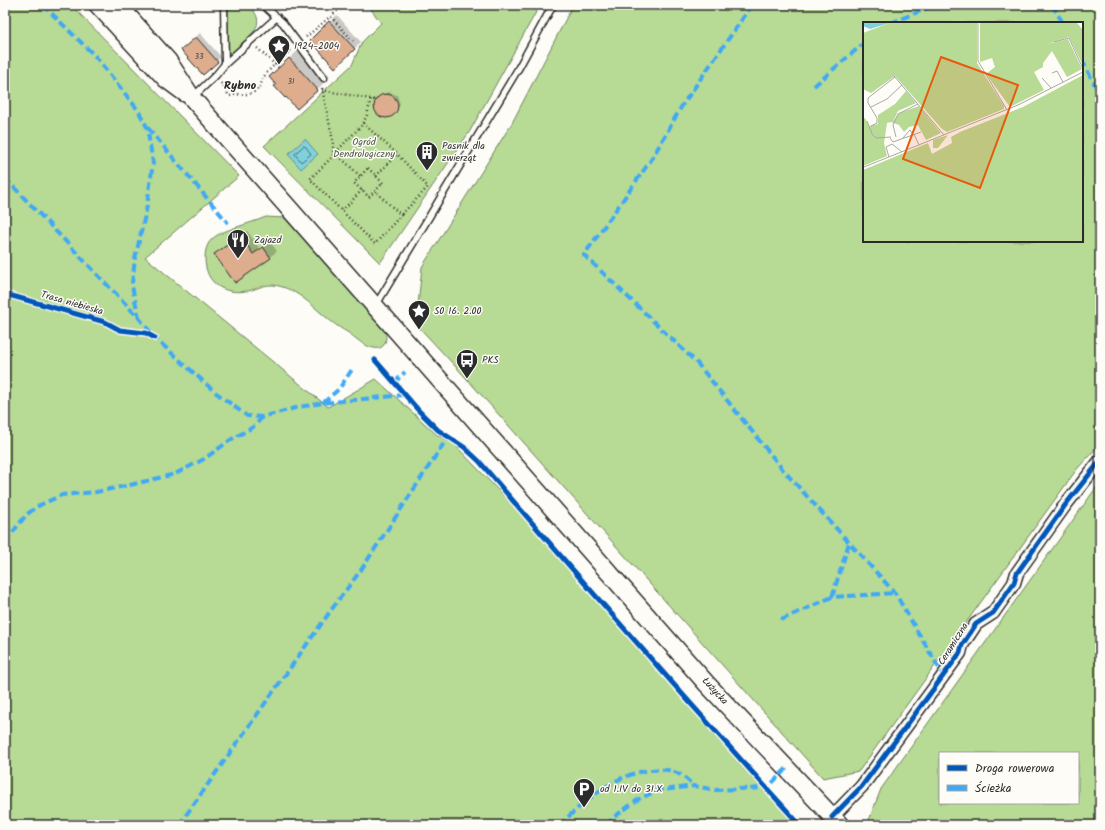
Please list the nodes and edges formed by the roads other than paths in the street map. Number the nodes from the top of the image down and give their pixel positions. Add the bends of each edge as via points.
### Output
1 (98, 5) edge
2 (118, 5) edge
3 (224, 5) edge
4 (553, 5) edge
5 (267, 6) edge
6 (277, 17) junction
7 (225, 64) junction
8 (324, 78) road end
9 (192, 98) junction
10 (376, 306) junction
11 (1100, 461) edge
12 (836, 821) edge

1 - 9 main road via 166,79
2 - 9 main road via 168,61
3 - 7 lane
4 - 10 lane via 518,69
5 - 6 lane
6 - 7 lane
6 - 8 lane
7 - 9 lane
9 - 10 main road, Łużycka
10 - 12 main road, Łużycka via 706,682
11 - 12 street, Ceramiczna via 1017,573 1014,583 993,613 976,624 962,645 960,653

